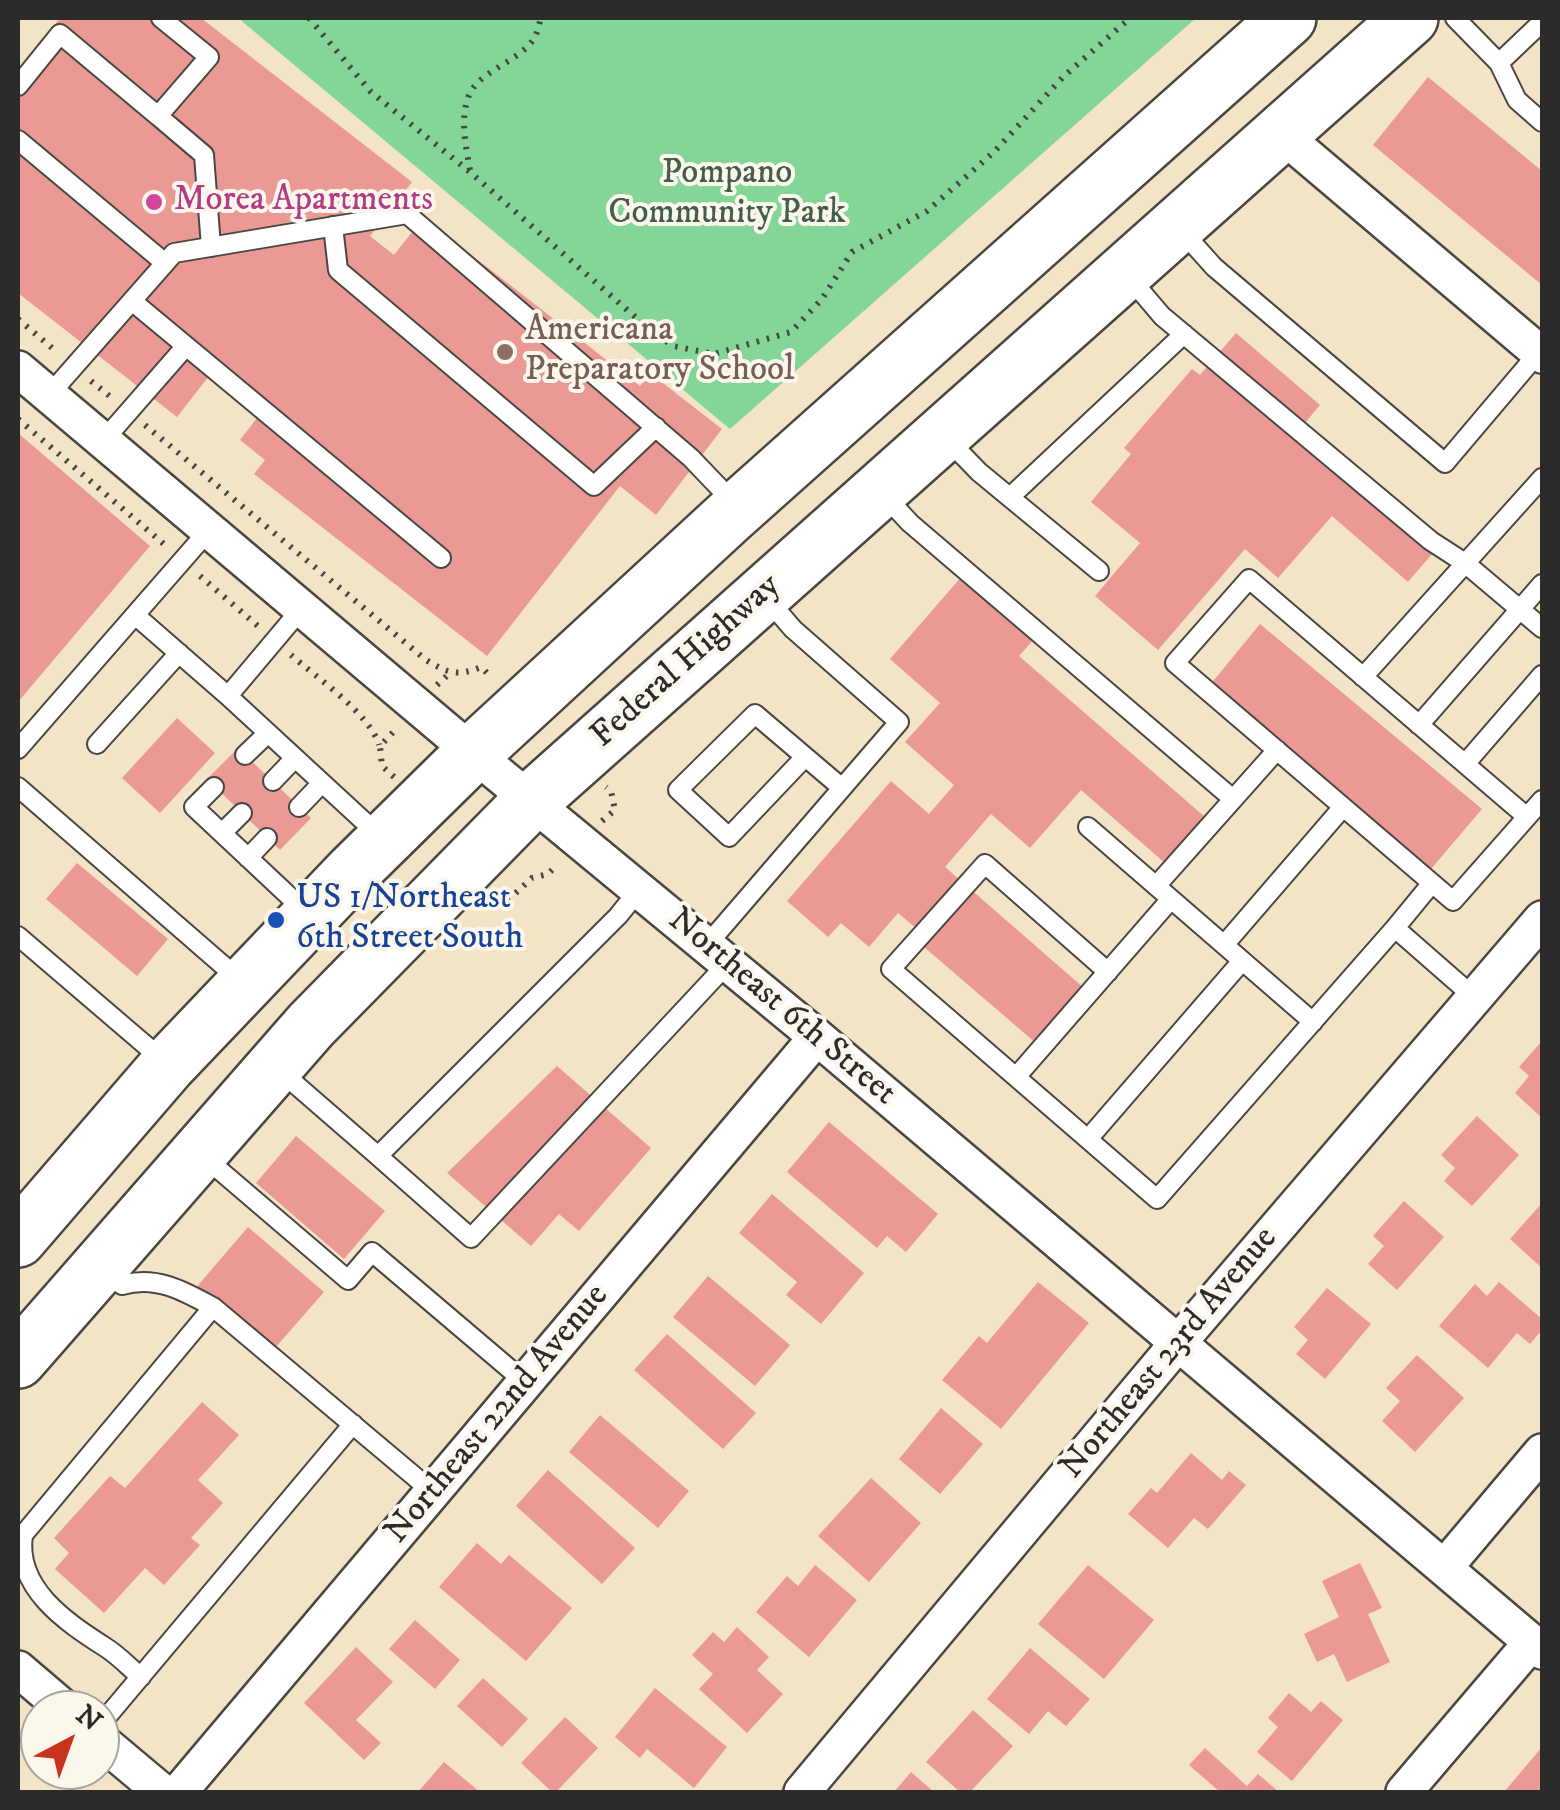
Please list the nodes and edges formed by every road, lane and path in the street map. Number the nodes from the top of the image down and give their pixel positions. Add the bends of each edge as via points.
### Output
1 (161, 18) edge
2 (309, 18) edge
3 (541, 18) edge
4 (1130, 18) edge
5 (1288, 18) edge
6 (1410, 18) edge
7 (1455, 18) edge
8 (1542, 22) edge
9 (1498, 63) junction
10 (18, 86) edge
11 (158, 116) junction
12 (1542, 122) edge
13 (1280, 134) junction
14 (18, 140) edge
15 (470, 172) junction
16 (1177, 225) junction
17 (333, 226) junction
18 (211, 247) junction
19 (165, 263) junction
20 (1124, 272) junction
21 (132, 301) junction
22 (18, 318) edge
23 (1184, 334) junction
24 (186, 346) junction
25 (1541, 353) edge
26 (74, 366) junction
27 (18, 369) edge
28 (48, 395) junction
29 (128, 412) junction
30 (656, 428) junction
31 (942, 434) junction
32 (103, 441) junction
33 (1542, 478) edge
34 (880, 490) junction
35 (1010, 497) junction
36 (739, 508) junction
37 (208, 530) junction
38 (441, 558) dead end
39 (1465, 563) junction
40 (1098, 571) dead end
41 (1542, 584) edge
42 (763, 594) junction
43 (302, 608) junction
44 (1520, 609) junction
45 (135, 614) junction
46 (1542, 628) edge
47 (179, 654) junction
48 (450, 673) dead end
49 (1542, 675) edge
50 (1363, 677) junction
51 (228, 696) junction
52 (1419, 725) junction
53 (268, 733) junction
54 (97, 744) dead end
55 (18, 749) edge
56 (1277, 750) junction
57 (474, 753) junction
58 (245, 755) dead end
59 (805, 757) junction
60 (295, 758) junction
61 (1466, 764) junction
62 (273, 781) dead end
63 (322, 783) junction
64 (214, 786) dead end
65 (18, 788) edge
66 (842, 788) junction
67 (1233, 799) junction
68 (1542, 800) edge
69 (531, 801) junction
70 (299, 806) dead end
71 (1343, 807) junction
72 (242, 813) dead end
73 (1527, 817) junction
74 (1088, 827) dead end
75 (222, 833) junction
76 (268, 838) dead end
77 (384, 840) junction
78 (248, 858) junction
79 (1432, 883) junction
80 (1156, 886) junction
81 (639, 890) junction
82 (1171, 900) junction
83 (310, 915) junction
84 (1542, 920) edge
85 (1394, 928) junction
86 (18, 936) edge
87 (1224, 946) junction
88 (717, 954) junction
89 (1242, 961) junction
90 (1108, 972) junction
91 (245, 984) junction
92 (1475, 998) junction
93 (1312, 1022) junction
94 (817, 1037) junction
95 (168, 1065) junction
96 (275, 1066) junction
97 (1016, 1077) junction
98 (1088, 1139) junction
99 (199, 1152) junction
100 (378, 1156) junction
101 (18, 1239) edge
102 (99, 1266) junction
103 (213, 1307) junction
104 (1178, 1342) junction
105 (18, 1360) edge
106 (525, 1382) junction
107 (353, 1424) junction
108 (1542, 1452) edge
109 (433, 1492) junction
110 (1444, 1568) junction
111 (1537, 1646) edge
112 (18, 1669) edge
113 (141, 1677) junction
114 (43, 1690) edge
115 (120, 1702) edge
116 (120, 1757) edge
117 (162, 1792) edge
118 (179, 1792) edge
119 (802, 1792) edge
120 (1404, 1792) edge

1 - 11 lane via 209,57
2 - 15 path via 371,92
3 - 15 path via 534,40 468,96
4 - 15 path via 927,211 852,252 791,332 714,354 673,346
5 - 36 main road
6 - 13 main road, Federal Highway
7 - 9 lane
8 - 9 lane
9 - 12 lane via 1517,100
10 - 11 lane via 60,34
11 - 18 lane via 204,155
13 - 16 main road, Federal Highway
13 - 25 street
14 - 19 lane
16 - 20 main road, Federal Highway
16 - 25 lane via 1214,266 1445,463
17 - 18 lane
17 - 30 lane via 408,214
17 - 30 lane via 338,270 594,486
18 - 19 lane via 174,253
19 - 21 lane
20 - 23 lane
20 - 31 main road, Federal Highway
21 - 24 lane
21 - 26 lane
22 - 26 path
23 - 35 lane
23 - 39 lane
24 - 29 lane
24 - 38 lane
26 - 28 lane
26 - 29 path
27 - 28 street, Northeast 6th Street
28 - 32 street, Northeast 6th Street
29 - 32 lane
29 - 48 path via 426,660
30 - 36 lane
31 - 34 main road, Federal Highway
31 - 35 lane
32 - 37 street, Northeast 6th Street
33 - 39 lane
34 - 42 main road, Federal Highway
34 - 67 lane
35 - 40 lane
36 - 57 main road
37 - 43 street, Northeast 6th Street
37 - 45 lane
39 - 44 lane
39 - 50 lane
41 - 44 lane
42 - 66 lane via 899,722
42 - 69 main road, Federal Highway
43 - 51 lane
43 - 57 street, Northeast 6th Street
44 - 46 lane
44 - 52 lane
45 - 47 lane
45 - 55 lane
47 - 51 lane
47 - 54 lane
49 - 61 lane
50 - 52 lane
50 - 56 lane via 1250,579 1175,663
51 - 53 lane
52 - 61 lane
53 - 58 lane
53 - 60 lane
56 - 67 lane
56 - 71 lane
57 - 69 street, Northeast 6th Street
57 - 77 main road
59 - 59 lane via 754,714 678,790 729,837
59 - 66 lane
60 - 62 lane
60 - 63 lane
61 - 73 lane
63 - 70 lane
63 - 77 lane
64 - 75 lane via 194,807
65 - 91 lane
66 - 88 lane
67 - 80 lane
68 - 73 lane
69 - 81 street, Northeast 6th Street
69 - 96 main road, Federal Highway
71 - 79 lane
71 - 87 lane
72 - 75 lane
73 - 79 lane via 1454,902
74 - 80 lane
75 - 78 lane
76 - 78 lane
77 - 83 main road
78 - 83 lane
79 - 85 lane
80 - 82 lane
81 - 88 street, Northeast 6th Street
81 - 100 lane
82 - 87 lane
82 - 90 lane
83 - 91 main road
84 - 92 street, Northeast 23rd Avenue
85 - 92 lane
85 - 93 lane
86 - 95 lane
87 - 89 lane
88 - 94 street, Northeast 6th Street
88 - 100 lane via 471,1238
89 - 93 lane
89 - 98 lane
90 - 97 lane
90 - 97 lane via 985,864 903,956 892,969
91 - 95 main road
92 - 104 street, Northeast 23rd Avenue
93 - 98 lane via 1158,1200
94 - 104 street, Northeast 6th Street
94 - 106 street, Northeast 22nd Avenue
95 - 101 main road
96 - 99 main road, Federal Highway
96 - 100 lane
97 - 98 lane
99 - 102 main road, Federal Highway
99 - 106 lane via 348,1280 372,1252
102 - 103 lane via 122,1284 169,1285
102 - 105 main road, Federal Highway
103 - 107 lane
103 - 113 lane via 23,1535 20,1551 30,1578 49,1605
104 - 110 street, Northeast 6th Street
104 - 119 street, Northeast 23rd Avenue
106 - 109 street, Northeast 22nd Avenue
107 - 109 lane
107 - 113 lane
108 - 110 street
109 - 118 street, Northeast 22nd Avenue
110 - 111 street, Northeast 6th Street
111 - 120 street
112 - 114 street
113 - 115 lane
116 - 117 street

